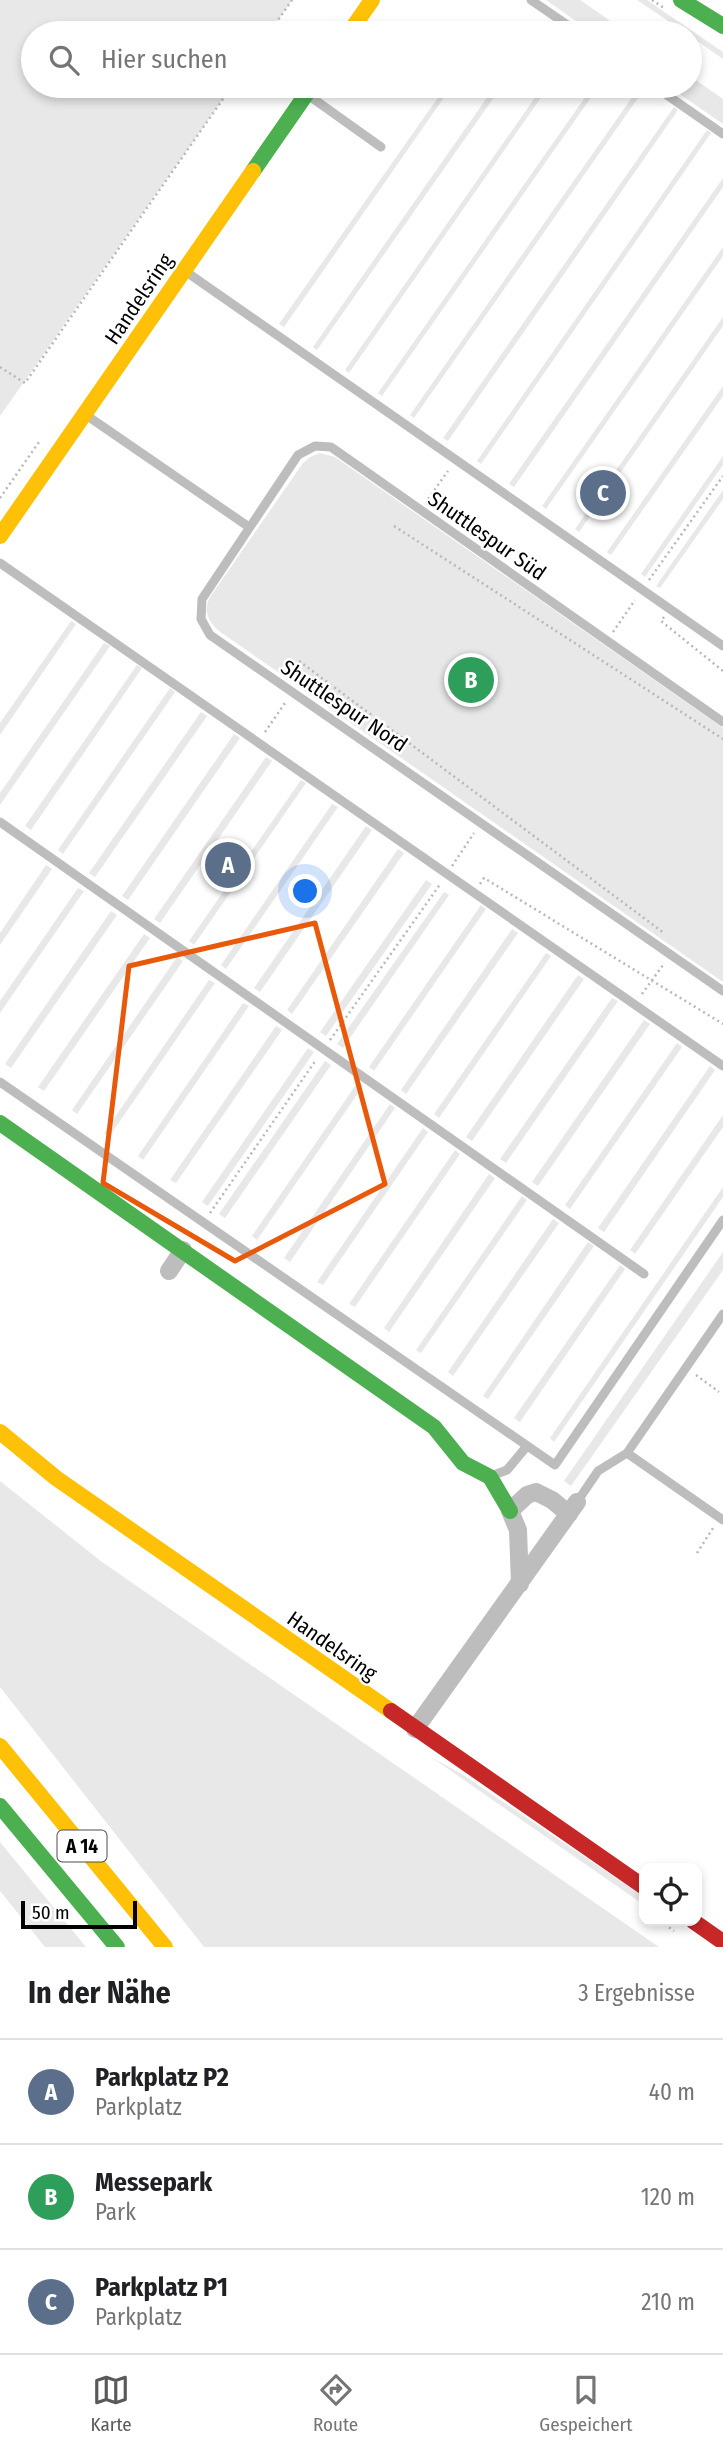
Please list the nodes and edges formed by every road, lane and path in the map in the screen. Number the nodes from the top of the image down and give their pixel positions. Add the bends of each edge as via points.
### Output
1 (292, 0) edge
2 (372, 0) edge
3 (531, 0) edge
4 (681, 0) edge
5 (277, 21) edge
6 (357, 21) edge
7 (562, 21) edge
8 (723, 26) edge
9 (224, 98) edge
10 (303, 98) edge
11 (319, 98) edge
12 (671, 98) edge
13 (723, 134) edge
14 (381, 147) dead end
15 (184, 270) junction
16 (0, 367) edge
17 (86, 415) junction
18 (456, 461) junction
19 (723, 476) edge
20 (420, 511) junction
21 (394, 526) dead end
22 (249, 527) junction
23 (0, 536) edge
24 (0, 563) edge
25 (642, 590) junction
26 (669, 609) junction
27 (607, 640) junction
28 (723, 646) edge
29 (299, 661) dead end
30 (723, 671) edge
31 (293, 692) junction
32 (723, 722) edge
33 (723, 739) edge
34 (258, 742) junction
35 (0, 822) edge
36 (482, 822) junction
37 (447, 873) junction
38 (474, 892) junction
39 (667, 936) dead end
40 (671, 954) junction
41 (652, 980) junction
42 (723, 991) edge
43 (635, 1004) junction
44 (723, 1024) edge
45 (723, 1066) edge
46 (0, 1082) edge
47 (0, 1123) edge
48 (723, 1220) edge
49 (183, 1250) junction
50 (169, 1271) dead end
51 (644, 1275) dead end
52 (723, 1314) edge
53 (686, 1368) junction
54 (719, 1392) dead end
55 (0, 1432) edge
56 (527, 1446) junction
57 (627, 1453) junction
58 (490, 1477) junction
59 (573, 1508) junction
60 (510, 1511) junction
61 (722, 1519) edge
62 (697, 1553) dead end
63 (520, 1584) junction
64 (415, 1729) junction
65 (0, 1746) edge
66 (0, 1806) edge
67 (639, 1884) edge
68 (700, 1926) edge
69 (723, 1941) edge
70 (117, 1947) edge
71 (165, 1947) edge

1 - 5 path
2 - 6 main road
3 - 7 lane
4 - 8 main road
9 - 16 path via 25,383
10 - 15 main road, Handelsring
11 - 14 lane
12 - 13 lane
15 - 17 main road, Handelsring
15 - 18 lane
17 - 22 lane
17 - 23 main road, Handelsring
18 - 20 path
18 - 25 lane
19 - 25 path
20 - 22 lane, Shuttlespur Süd via 331,447 315,446 298,455
20 - 27 lane, Shuttlespur Süd
21 - 33 path
22 - 31 lane, Shuttlespur Nord via 202,599 201,619 210,635
24 - 34 lane
25 - 26 lane
25 - 27 path
26 - 28 lane
26 - 30 path via 661,621
27 - 32 lane, Shuttlespur Süd
29 - 39 path
31 - 34 path
31 - 36 lane, Shuttlespur Nord
34 - 37 lane
35 - 51 lane
36 - 37 path
36 - 40 lane, Shuttlespur Nord
37 - 38 lane
38 - 41 path via 484,878
38 - 43 lane
40 - 41 path
40 - 42 lane, Shuttlespur Nord
41 - 43 path
41 - 44 path
43 - 45 lane
46 - 56 lane
47 - 49 main road
48 - 56 lane via 555,1465
49 - 50 street
49 - 58 main road via 434,1427 457,1470
52 - 53 lane
53 - 54 path
53 - 57 lane
55 - 64 main road, Handelsring via 56,1478
56 - 58 lane via 507,1470
57 - 59 lane via 598,1471
57 - 61 lane
58 - 60 main road
59 - 60 street via 536,1492
59 - 63 street
60 - 63 street via 518,1530
61 - 62 path
63 - 64 street
64 - 67 main road, Handelsring
65 - 71 main road, A 14
66 - 70 main road, A 14
68 - 69 main road

